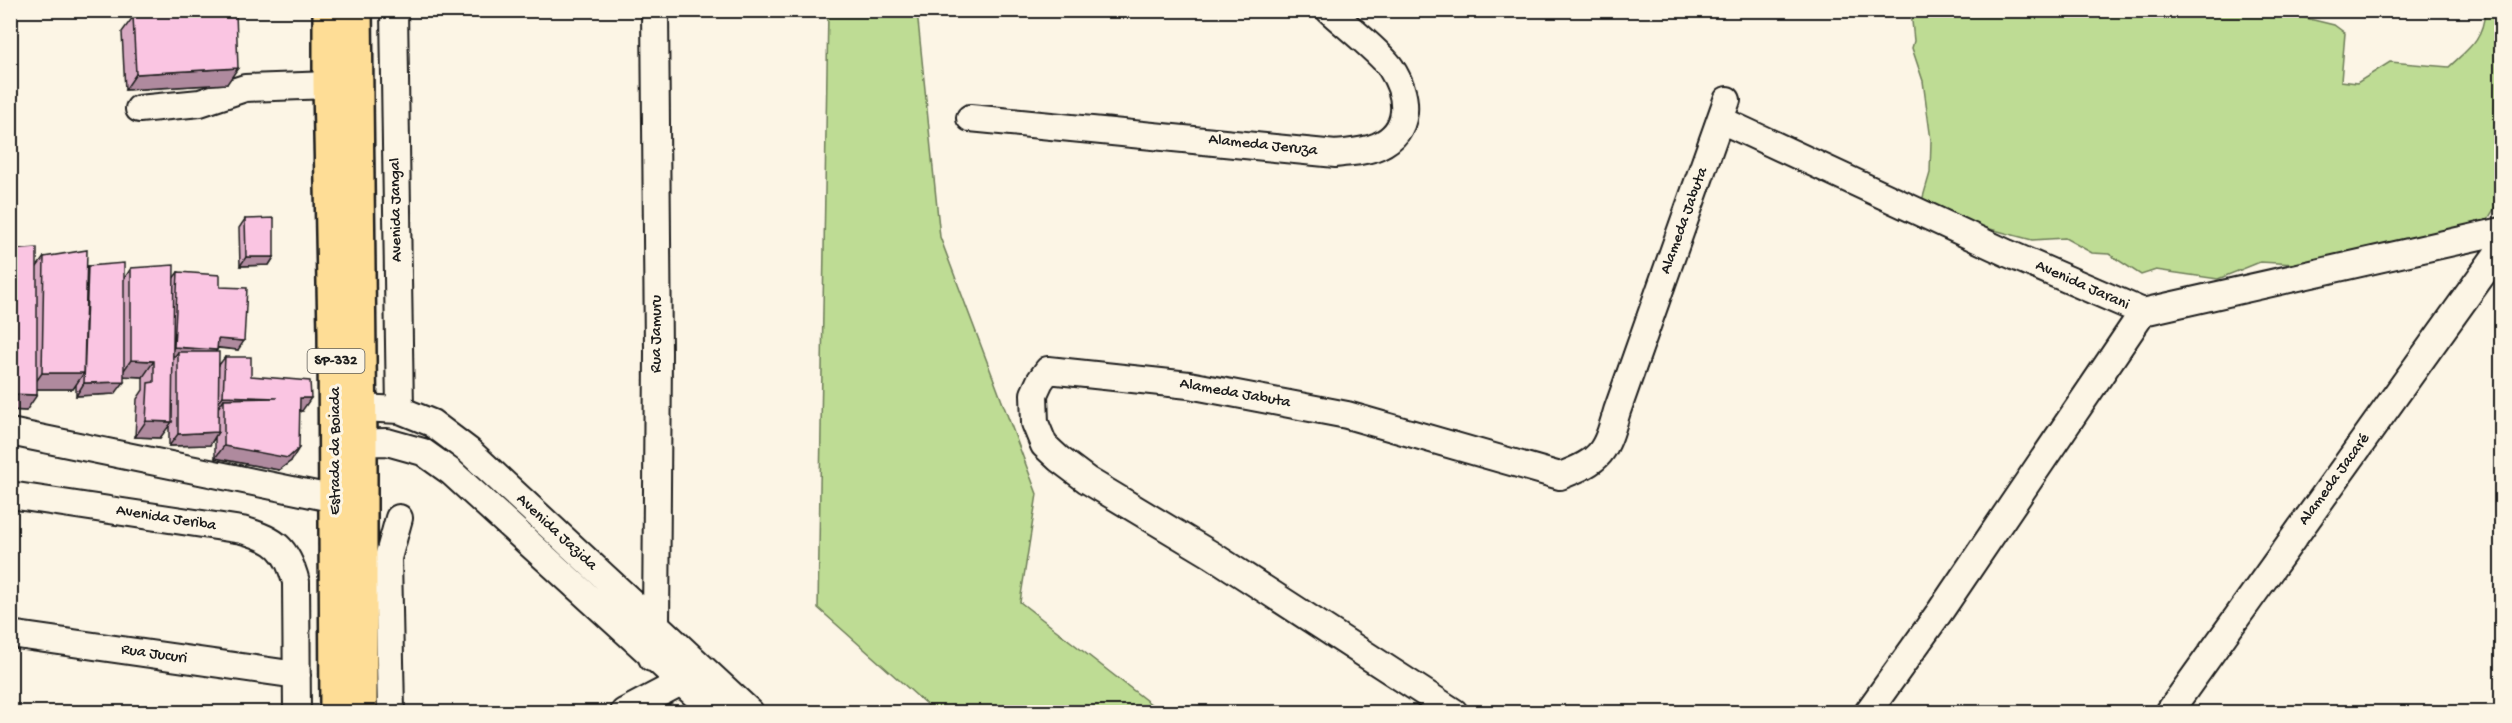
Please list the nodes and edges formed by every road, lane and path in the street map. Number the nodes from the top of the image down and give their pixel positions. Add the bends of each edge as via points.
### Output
1 (330, 10) edge
2 (355, 10) edge
3 (394, 10) edge
4 (655, 10) edge
5 (1329, 10) edge
6 (330, 85) junction
7 (139, 109) dead end
8 (1724, 110) joint
9 (970, 118) dead end
10 (2502, 231) edge
11 (2502, 247) edge
12 (2143, 312) junction
13 (348, 407) junction
14 (400, 410) junction
15 (10, 432) edge
16 (348, 442) junction
17 (10, 495) edge
18 (336, 499) junction
19 (399, 518) dead end
20 (656, 627) junction
21 (10, 634) edge
22 (652, 658) junction
23 (297, 675) junction
24 (681, 682) junction
25 (297, 712) edge
26 (337, 712) edge
27 (360, 712) edge
28 (391, 712) edge
29 (624, 712) edge
30 (714, 712) edge
31 (750, 712) edge
32 (1454, 712) edge
33 (1868, 712) edge
34 (2169, 712) edge

1 - 6 main road, Estrada da Boiada / SP-332
2 - 13 main road, Estrada da Boiada / SP-332
3 - 14 street, Avenida Jangal
4 - 20 street, Rua Jamuru
5 - 9 street, Alameda Jeruza via 1390,67 1405,99 1404,120 1391,139 1376,148 1336,154
6 - 7 street via 245,88 200,103
6 - 13 main road, Estrada da Boiada / SP-332
8 - 12 street, Avenida Jarani via 1996,248
8 - 32 street, Alameda Jabuta via 1607,444 1589,464 1571,472 1560,476 1347,415 1189,384 1048,370 1034,394 1035,423 1044,445 1059,459
10 - 12 street, Avenida Jarani
11 - 34 street, Alameda Jacaré
12 - 33 street
13 - 14 street, Avenida Jazida
13 - 16 main road, Estrada da Boiada / SP-332
14 - 20 street, Avenida Jazida via 432,423 469,451
15 - 18 street
16 - 18 main road, Estrada da Boiada / SP-332
16 - 22 street, Avenida Jazida via 387,442 423,452 451,472
16 - 27 main road, Estrada da Boiada / SP-332
17 - 23 street, Avenida Jeriba via 242,530 265,537 282,549 296,582
18 - 26 main road, Estrada da Boiada / SP-332
19 - 28 street via 388,558
20 - 22 street, Rua Jamuru
20 - 31 street, Avenida Jazida
21 - 23 street, Rua Jucuri
22 - 24 street, Avenida Jazida
23 - 25 street
24 - 29 street
24 - 30 street, Avenida Jazida

